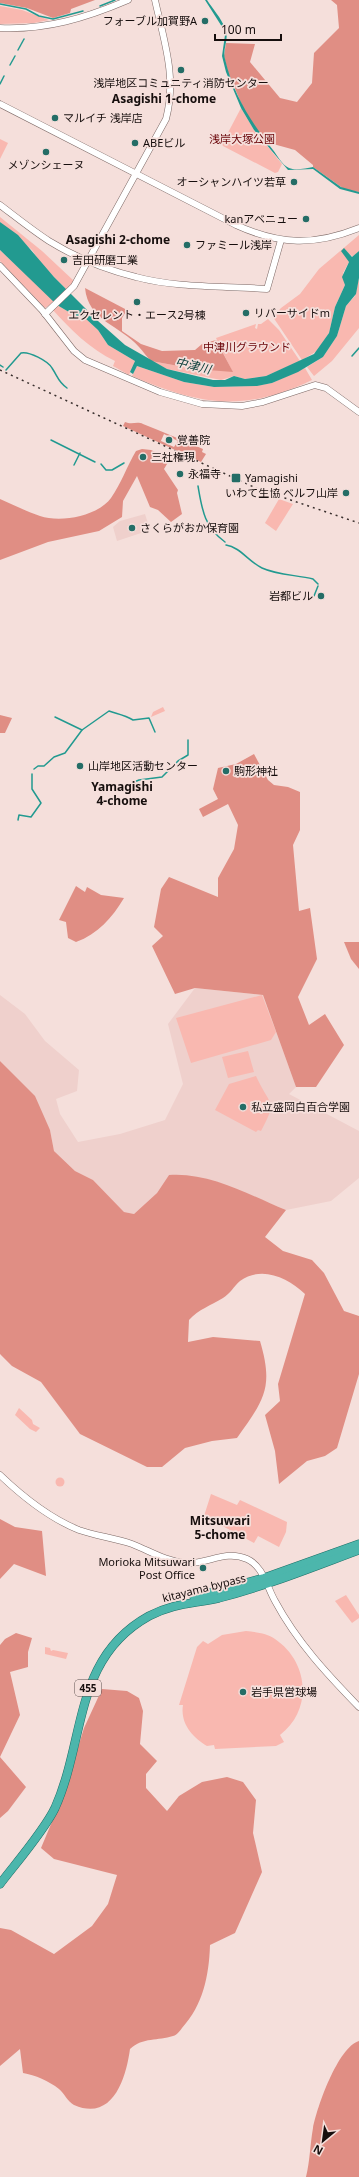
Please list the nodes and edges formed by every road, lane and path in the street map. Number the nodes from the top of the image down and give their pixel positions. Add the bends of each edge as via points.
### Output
1 (128, 0) edge
2 (155, 0) edge
3 (0, 28) edge
4 (0, 104) edge
5 (138, 173) junction
6 (0, 205) edge
7 (359, 228) edge
8 (281, 240) junction
9 (89, 260) junction
10 (0, 266) edge
11 (47, 313) junction
12 (359, 412) edge
13 (0, 1475) edge
14 (359, 1544) edge
15 (359, 1550) edge
16 (265, 1580) junction
17 (359, 1707) edge
18 (0, 1876) edge
19 (0, 1884) edge

1 - 3 street via 92,15 50,26
2 - 5 street via 172,79 170,103 166,120
4 - 5 street
5 - 8 street via 236,225
5 - 9 street
6 - 9 street via 50,242
7 - 8 street via 321,240
8 - 9 street via 267,289 147,279
9 - 11 street via 75,283
10 - 11 street
11 - 12 street via 74,351 85,360 172,396 213,406 242,406 316,385 326,388
13 - 16 street via 40,1509 64,1524 113,1538 178,1562 189,1563 231,1554 248,1559 259,1567
14 - 16 highway, kitayama bypass / 455
15 - 16 highway, kitayama bypass / 455
16 - 17 street via 275,1601 307,1651
16 - 18 highway, kitayama bypass / 455 via 163,1604 147,1612 118,1634 95,1664 85,1684 66,1770 54,1799
16 - 19 highway, kitayama bypass / 455 via 219,1598 187,1602 162,1610 129,1630 115,1644 102,1660 88,1688 69,1773 54,1810

